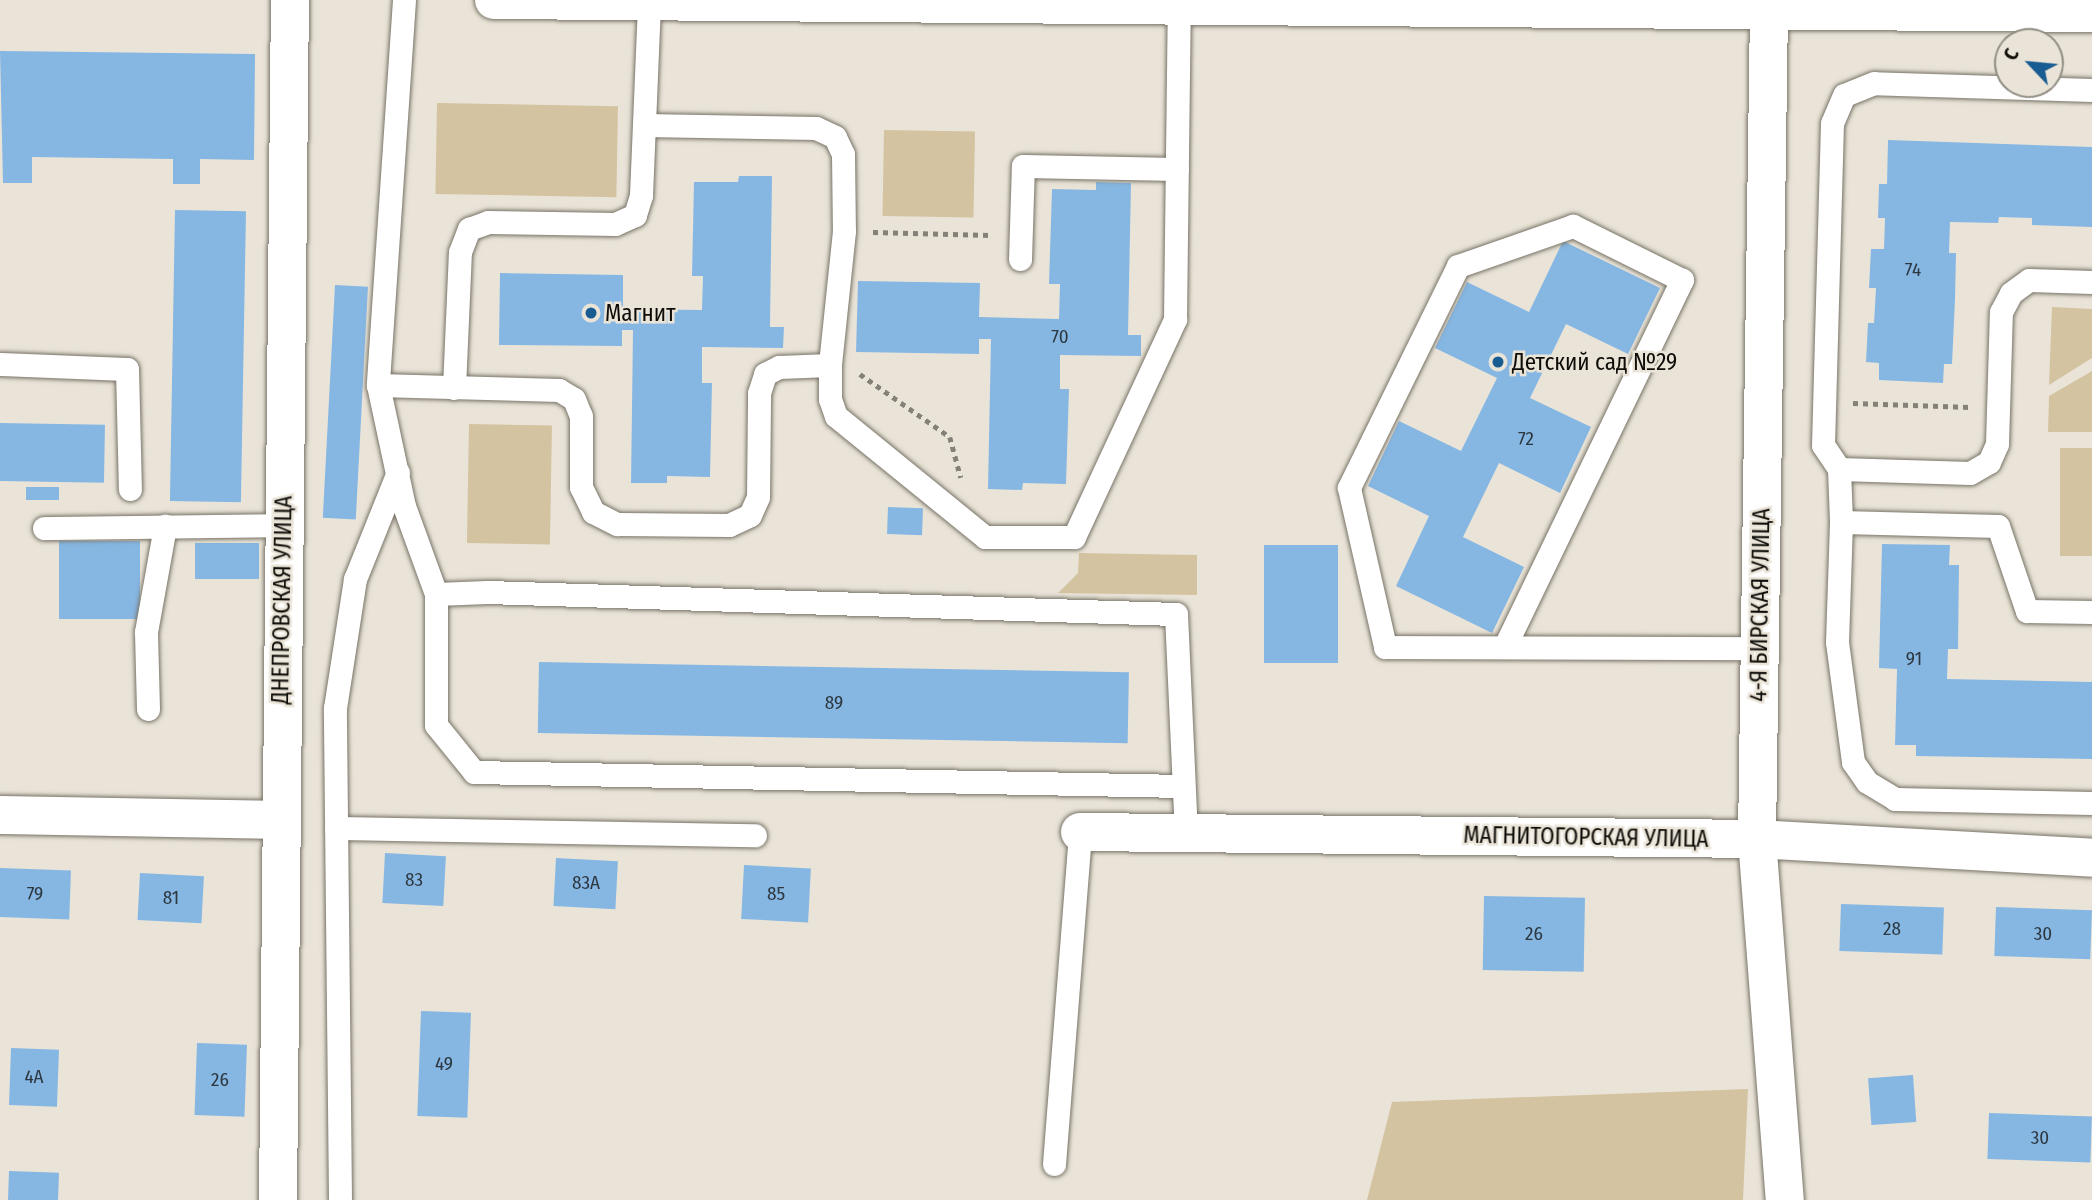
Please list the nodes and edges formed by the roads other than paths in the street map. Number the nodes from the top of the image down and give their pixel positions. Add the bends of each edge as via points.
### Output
1 (290, 0) edge
2 (404, 0) edge
3 (494, 0) edge
4 (649, 2) junction
5 (925, 2) edge
6 (1179, 5) junction
7 (1845, 5) edge
8 (1769, 10) junction
9 (2092, 13) edge
10 (2092, 90) edge
11 (644, 125) junction
12 (1177, 169) junction
13 (1021, 248) road end
14 (2092, 282) edge
15 (831, 359) junction
16 (0, 364) edge
17 (378, 385) junction
18 (454, 388) junction
19 (1839, 470) junction
20 (398, 472) junction
21 (130, 489) dead end
22 (1841, 522) junction
23 (283, 525) junction
24 (165, 526) junction
25 (44, 528) dead end
26 (436, 594) junction
27 (2092, 612) edge
28 (1505, 646) junction
29 (1760, 648) junction
30 (148, 709) dead end
31 (1183, 786) junction
32 (2092, 803) edge
33 (0, 816) edge
34 (279, 820) junction
35 (336, 828) junction
36 (1080, 832) joint
37 (1186, 834) junction
38 (755, 835) dead end
39 (1757, 839) junction
40 (2092, 858) edge
41 (1054, 1164) dead end
42 (278, 1200) edge
43 (340, 1200) edge
44 (1785, 1200) edge

1 - 23 street, ДНЕПРОВСКАЯ УЛИЦА
2 - 17 lane
3 - 4 street
4 - 5 street
4 - 11 lane
5 - 6 street
6 - 8 street
6 - 12 lane
7 - 8 street
7 - 9 street
8 - 29 street, 4-Я БИРСКАЯ УЛИЦА
10 - 19 lane via 1874,83 1844,95 1832,123 1823,446
11 - 15 lane via 816,128 835,137 843,154 844,231
11 - 18 lane via 641,195 635,215 615,224 488,222 469,229 460,252
12 - 13 lane via 1023,166
12 - 15 lane via 1175,319 1074,537 985,537 836,415 830,399
14 - 19 lane via 2029,280 2011,293 2001,312 1997,444 1989,462 1970,473
15 - 18 lane via 779,367 765,374 759,393 758,497 750,515 729,525 617,524 593,512 581,486 581,416 575,399 559,390
16 - 21 lane via 127,369
17 - 18 lane
17 - 20 lane
19 - 22 lane
20 - 26 lane via 404,506
20 - 35 lane via 355,579 335,708
22 - 27 lane via 1998,526 2026,611
22 - 32 lane via 1837,642 1853,762 1867,782 1895,799
23 - 24 lane
23 - 34 street, ДНЕПРОВСКАЯ УЛИЦА
24 - 25 lane
24 - 30 lane via 146,632
26 - 31 lane via 436,725 474,772
26 - 31 lane via 1176,614
28 - 28 lane via 1385,647 1349,488 1458,266 1573,226 1682,280
28 - 29 lane
29 - 39 street, 4-Я БИРСКАЯ УЛИЦА
31 - 37 lane
33 - 34 street
34 - 42 street, ДНЕПРОВСКАЯ УЛИЦА
35 - 38 lane
35 - 43 lane
36 - 37 street, МАГНИТОГОРСКАЯ УЛИЦА
36 - 41 lane
37 - 39 street, МАГНИТОГОРСКАЯ УЛИЦА
39 - 40 street, МАГНИТОГОРСКАЯ УЛИЦА
39 - 44 street, 4-Я БИРСКАЯ УЛИЦА

